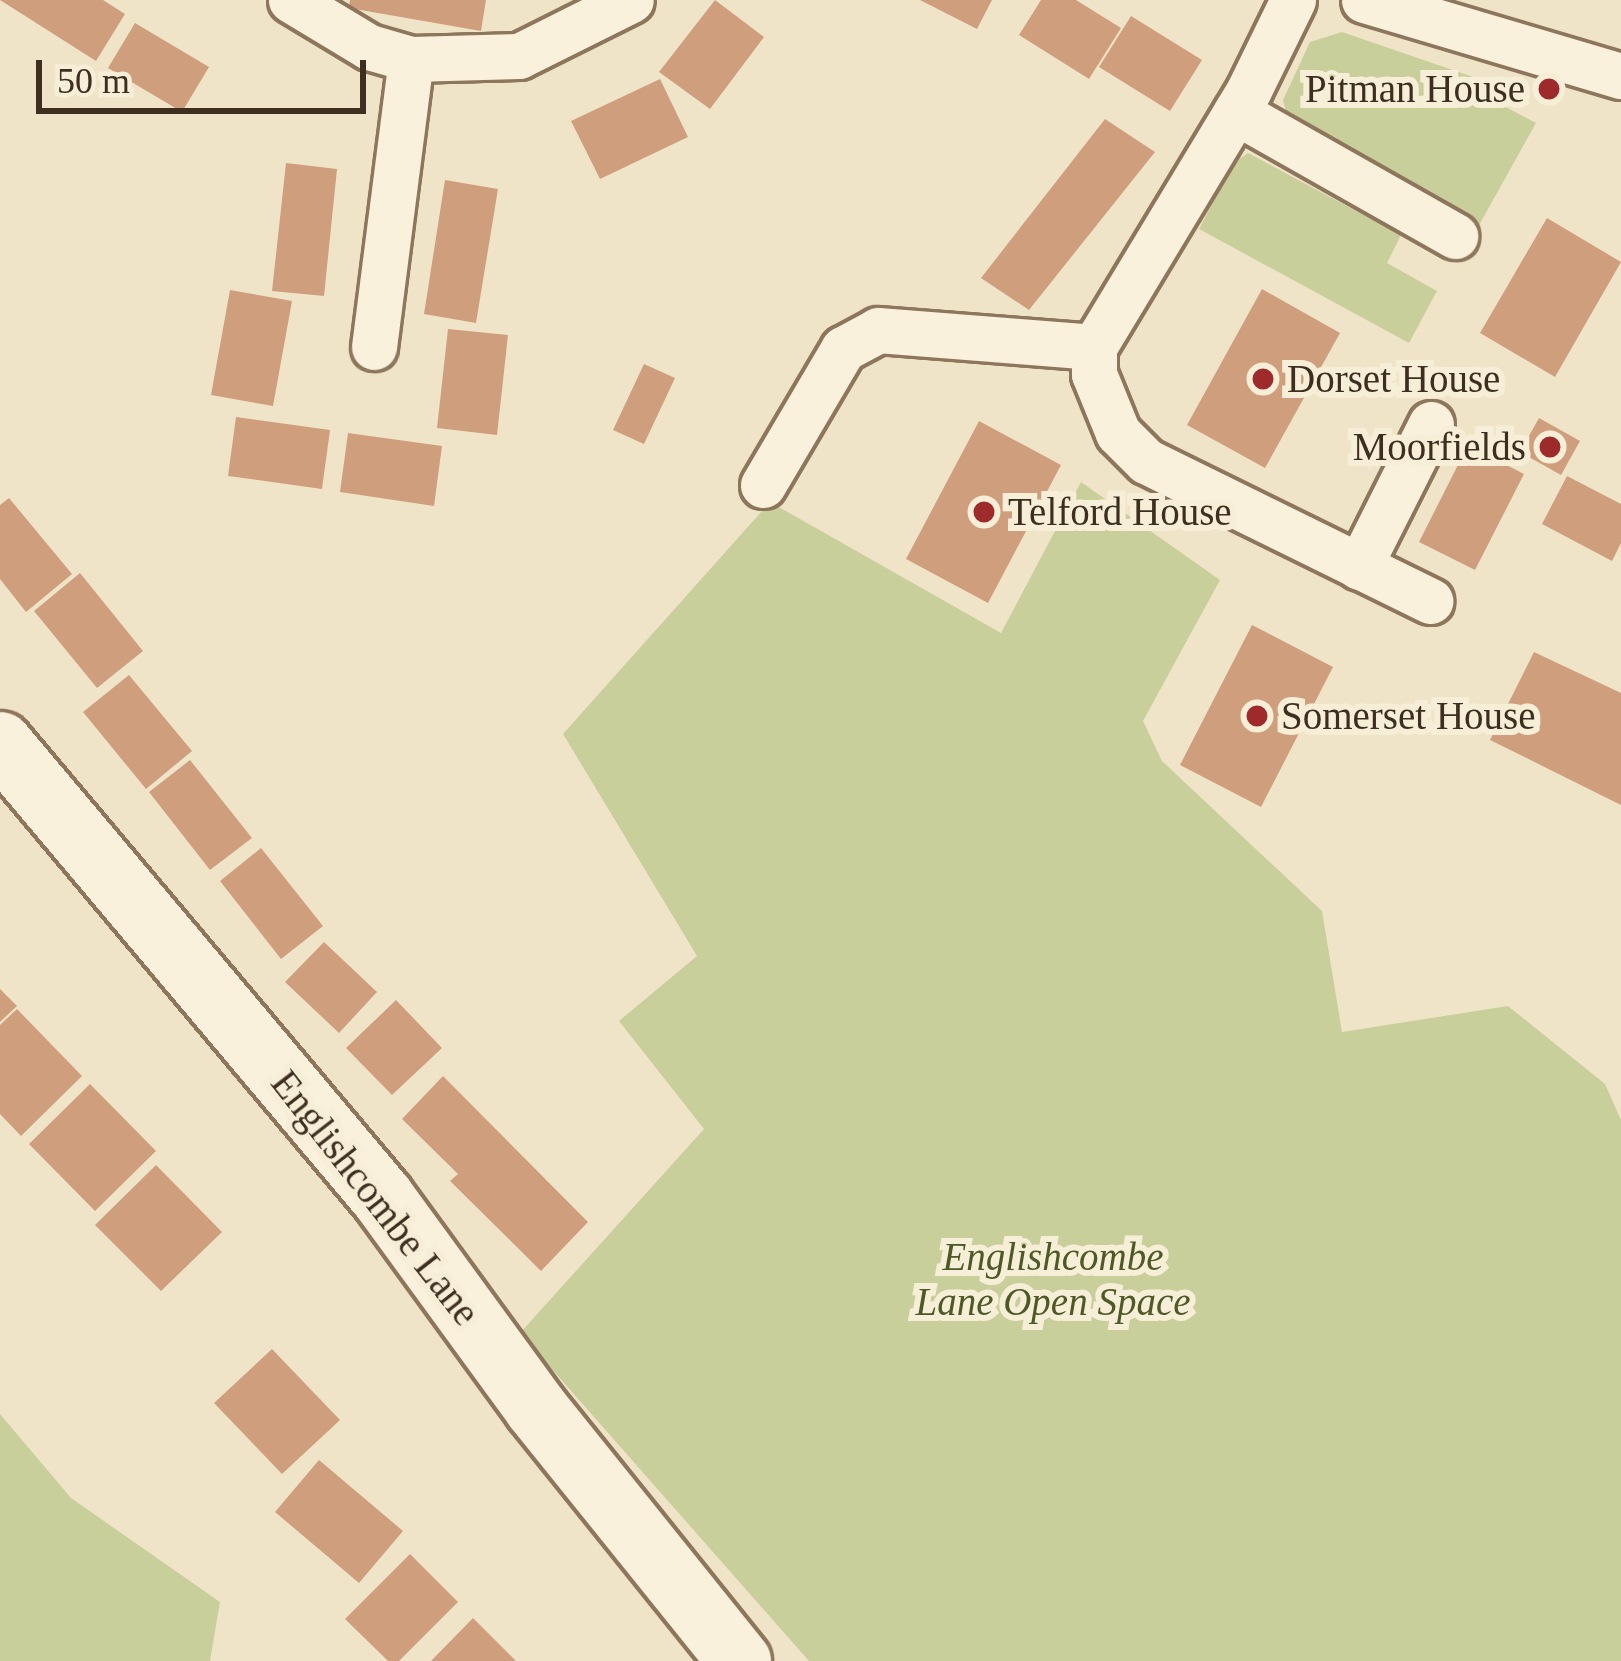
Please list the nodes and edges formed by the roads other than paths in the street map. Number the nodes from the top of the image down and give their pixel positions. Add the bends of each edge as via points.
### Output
1 (291, 0) edge
2 (631, 0) edge
3 (1293, 0) edge
4 (1364, 0) edge
5 (411, 59) junction
6 (1621, 76) edge
7 (1236, 112) junction
8 (1455, 236) dead end
9 (374, 347) dead end
10 (1094, 347) junction
11 (1431, 424) dead end
12 (763, 485) dead end
13 (1359, 567) junction
14 (1430, 601) dead end
15 (0, 743) edge
16 (740, 1661) edge

1 - 5 street via 368,47
2 - 5 street via 518,56
3 - 7 street
4 - 6 street
5 - 9 street
7 - 8 street
7 - 10 street
10 - 12 street via 878,330 843,349
10 - 13 street via 1102,404 1146,461
11 - 13 street
13 - 14 street
15 - 16 street, Englishcombe Lane via 382,1197 565,1445

